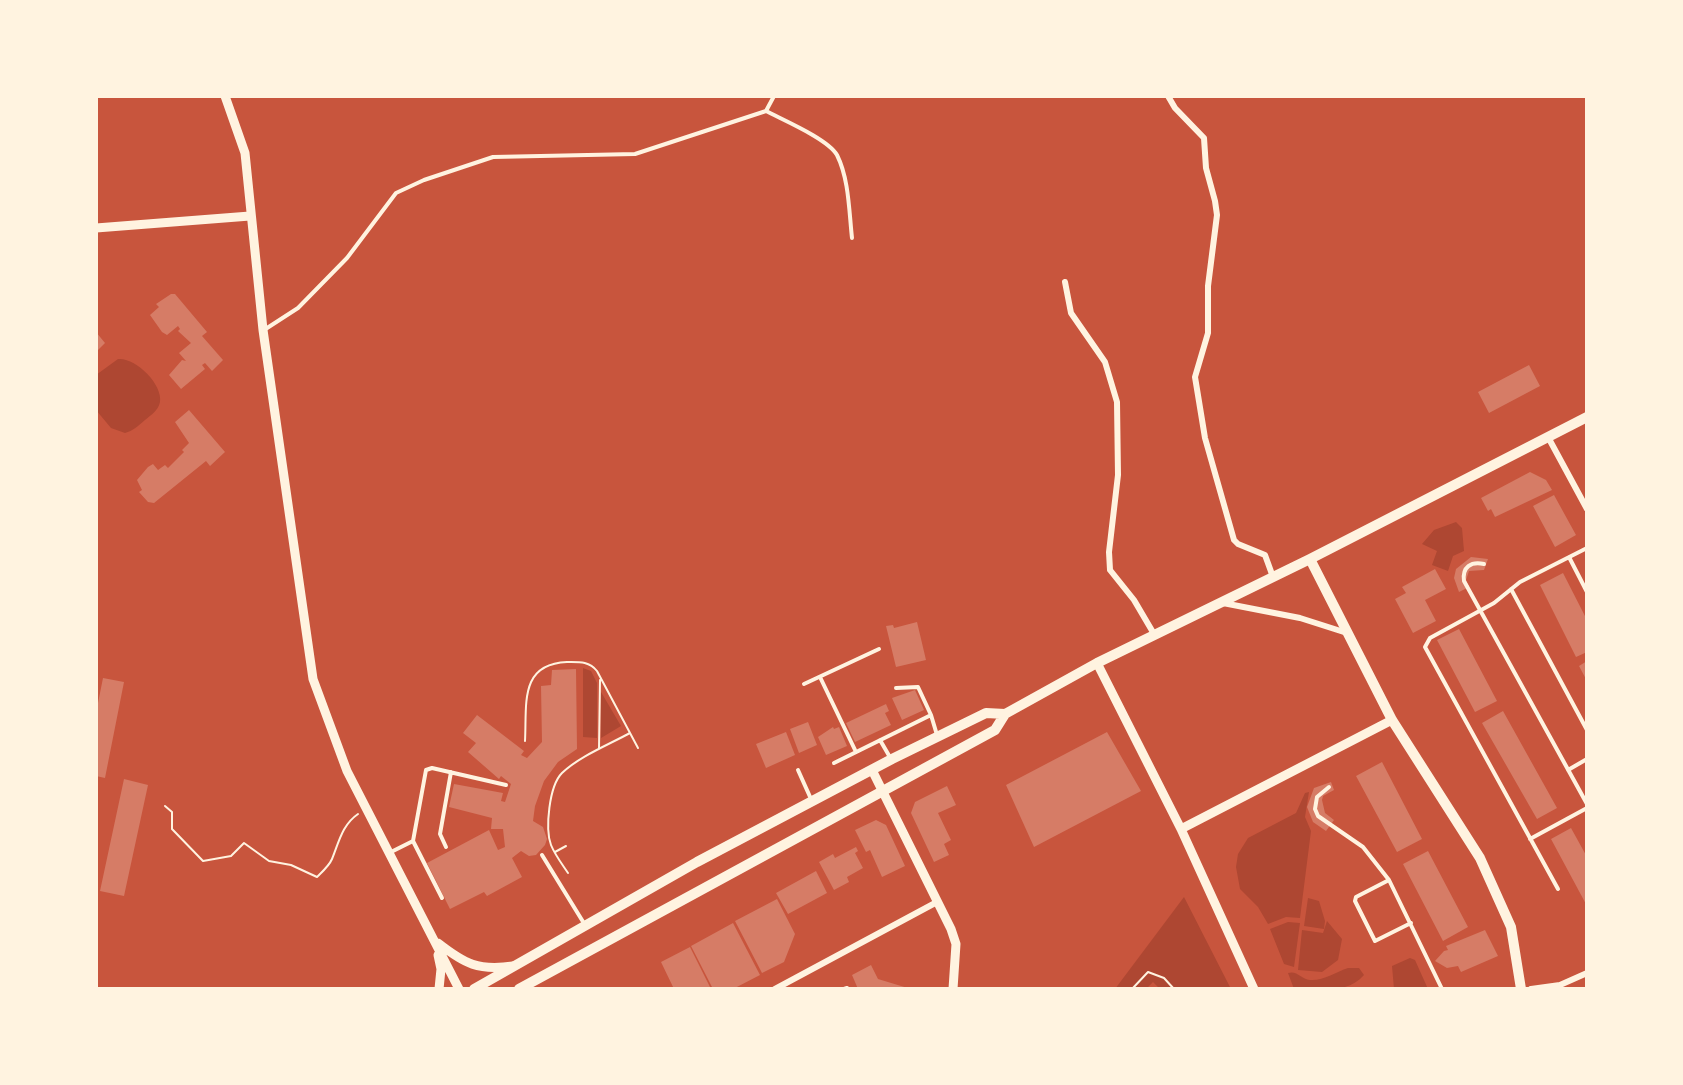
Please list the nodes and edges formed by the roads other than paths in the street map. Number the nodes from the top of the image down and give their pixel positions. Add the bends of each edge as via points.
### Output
1 (225, 96) edge
2 (774, 96) edge
3 (1168, 96) edge
4 (766, 111) junction
5 (250, 216) junction
6 (96, 228) edge
7 (852, 238) dead end
8 (1065, 282) dead end
9 (263, 330) junction
10 (1587, 417) edge
11 (1548, 437) junction
12 (1587, 509) edge
13 (1587, 548) edge
14 (1569, 557) junction
15 (1310, 560) junction
16 (1484, 564) dead end
17 (1273, 577) junction
18 (1511, 589) junction
19 (1587, 592) edge
20 (1219, 602) junction
21 (1479, 611) junction
22 (1154, 634) junction
23 (1348, 634) junction
24 (879, 650) dead end
25 (1097, 663) junction
26 (819, 677) junction
27 (804, 684) dead end
28 (896, 688) dead end
29 (1005, 714) junction
30 (931, 715) junction
31 (1392, 720) junction
32 (1587, 730) edge
33 (938, 736) junction
34 (880, 740) junction
35 (856, 752) junction
36 (892, 759) junction
37 (1587, 759) edge
38 (834, 763) dead end
39 (798, 770) dead end
40 (872, 770) junction
41 (1568, 770) junction
42 (451, 772) junction
43 (507, 785) dead end
44 (1329, 786) dead end
45 (882, 791) junction
46 (813, 802) junction
47 (1587, 806) edge
48 (1181, 829) junction
49 (1530, 839) junction
50 (412, 841) junction
51 (446, 847) dead end
52 (389, 853) junction
53 (543, 857) road end
54 (1389, 880) junction
55 (1558, 890) dead end
56 (442, 898) dead end
57 (937, 902) junction
58 (1410, 923) junction
59 (585, 926) junction
60 (435, 941) junction
61 (515, 965) junction
62 (1587, 973) edge
63 (439, 989) edge
64 (459, 989) edge
65 (474, 989) edge
66 (519, 989) edge
67 (775, 989) edge
68 (953, 989) edge
69 (1254, 989) edge
70 (1442, 989) edge
71 (1521, 989) edge
72 (1531, 989) edge

1 - 5 street via 245,153
2 - 4 lane
3 - 17 street via 1204,138 1206,168 1217,215 1208,286 1208,333 1195,377 1205,438 1234,540 1265,555
4 - 7 lane via 813,136 836,154 848,195
4 - 9 lane via 635,154 493,157 424,180 396,193 347,258 297,308
5 - 6 street
5 - 9 street
8 - 22 street via 1071,313 1105,362 1118,402 1118,475 1110,570
9 - 52 street via 313,679 347,771
10 - 11 main road
11 - 12 street
11 - 15 main road
13 - 14 lane
14 - 18 lane
14 - 19 lane
15 - 17 main road
15 - 23 main road
16 - 21 lane via 1472,564 1463,573
17 - 20 main road
18 - 21 lane
18 - 32 lane
20 - 22 main road
20 - 23 street via 1300,618
21 - 41 lane
21 - 49 lane via 1427,640 1426,651
22 - 25 main road
23 - 31 main road
24 - 26 lane
25 - 29 main road
25 - 48 street
26 - 27 lane
26 - 35 lane
28 - 30 lane via 918,687
29 - 33 main road via 986,713
29 - 45 main road via 995,730
30 - 33 lane
30 - 34 lane
31 - 48 street
31 - 71 main road via 1480,858 1511,927
33 - 36 main road
34 - 35 lane
34 - 36 lane
35 - 38 lane
36 - 40 main road
37 - 41 lane
39 - 46 lane
40 - 45 street
40 - 46 main road
41 - 47 lane
42 - 43 lane
42 - 50 lane via 432,768 426,771
42 - 51 lane via 440,834
44 - 54 lane via 1317,797 1318,816 1363,847
45 - 57 street
45 - 66 main road
46 - 59 main road
47 - 49 lane
48 - 69 street
49 - 55 lane
50 - 52 lane
50 - 56 lane
52 - 60 street
53 - 59 lane
54 - 58 lane
54 - 58 lane via 1354,901 1375,941
57 - 67 street
57 - 68 street via 956,944
58 - 70 lane
59 - 61 main road
60 - 61 street via 471,965
60 - 63 street via 441,969
60 - 64 street
61 - 65 main road
62 - 72 street via 1560,985

